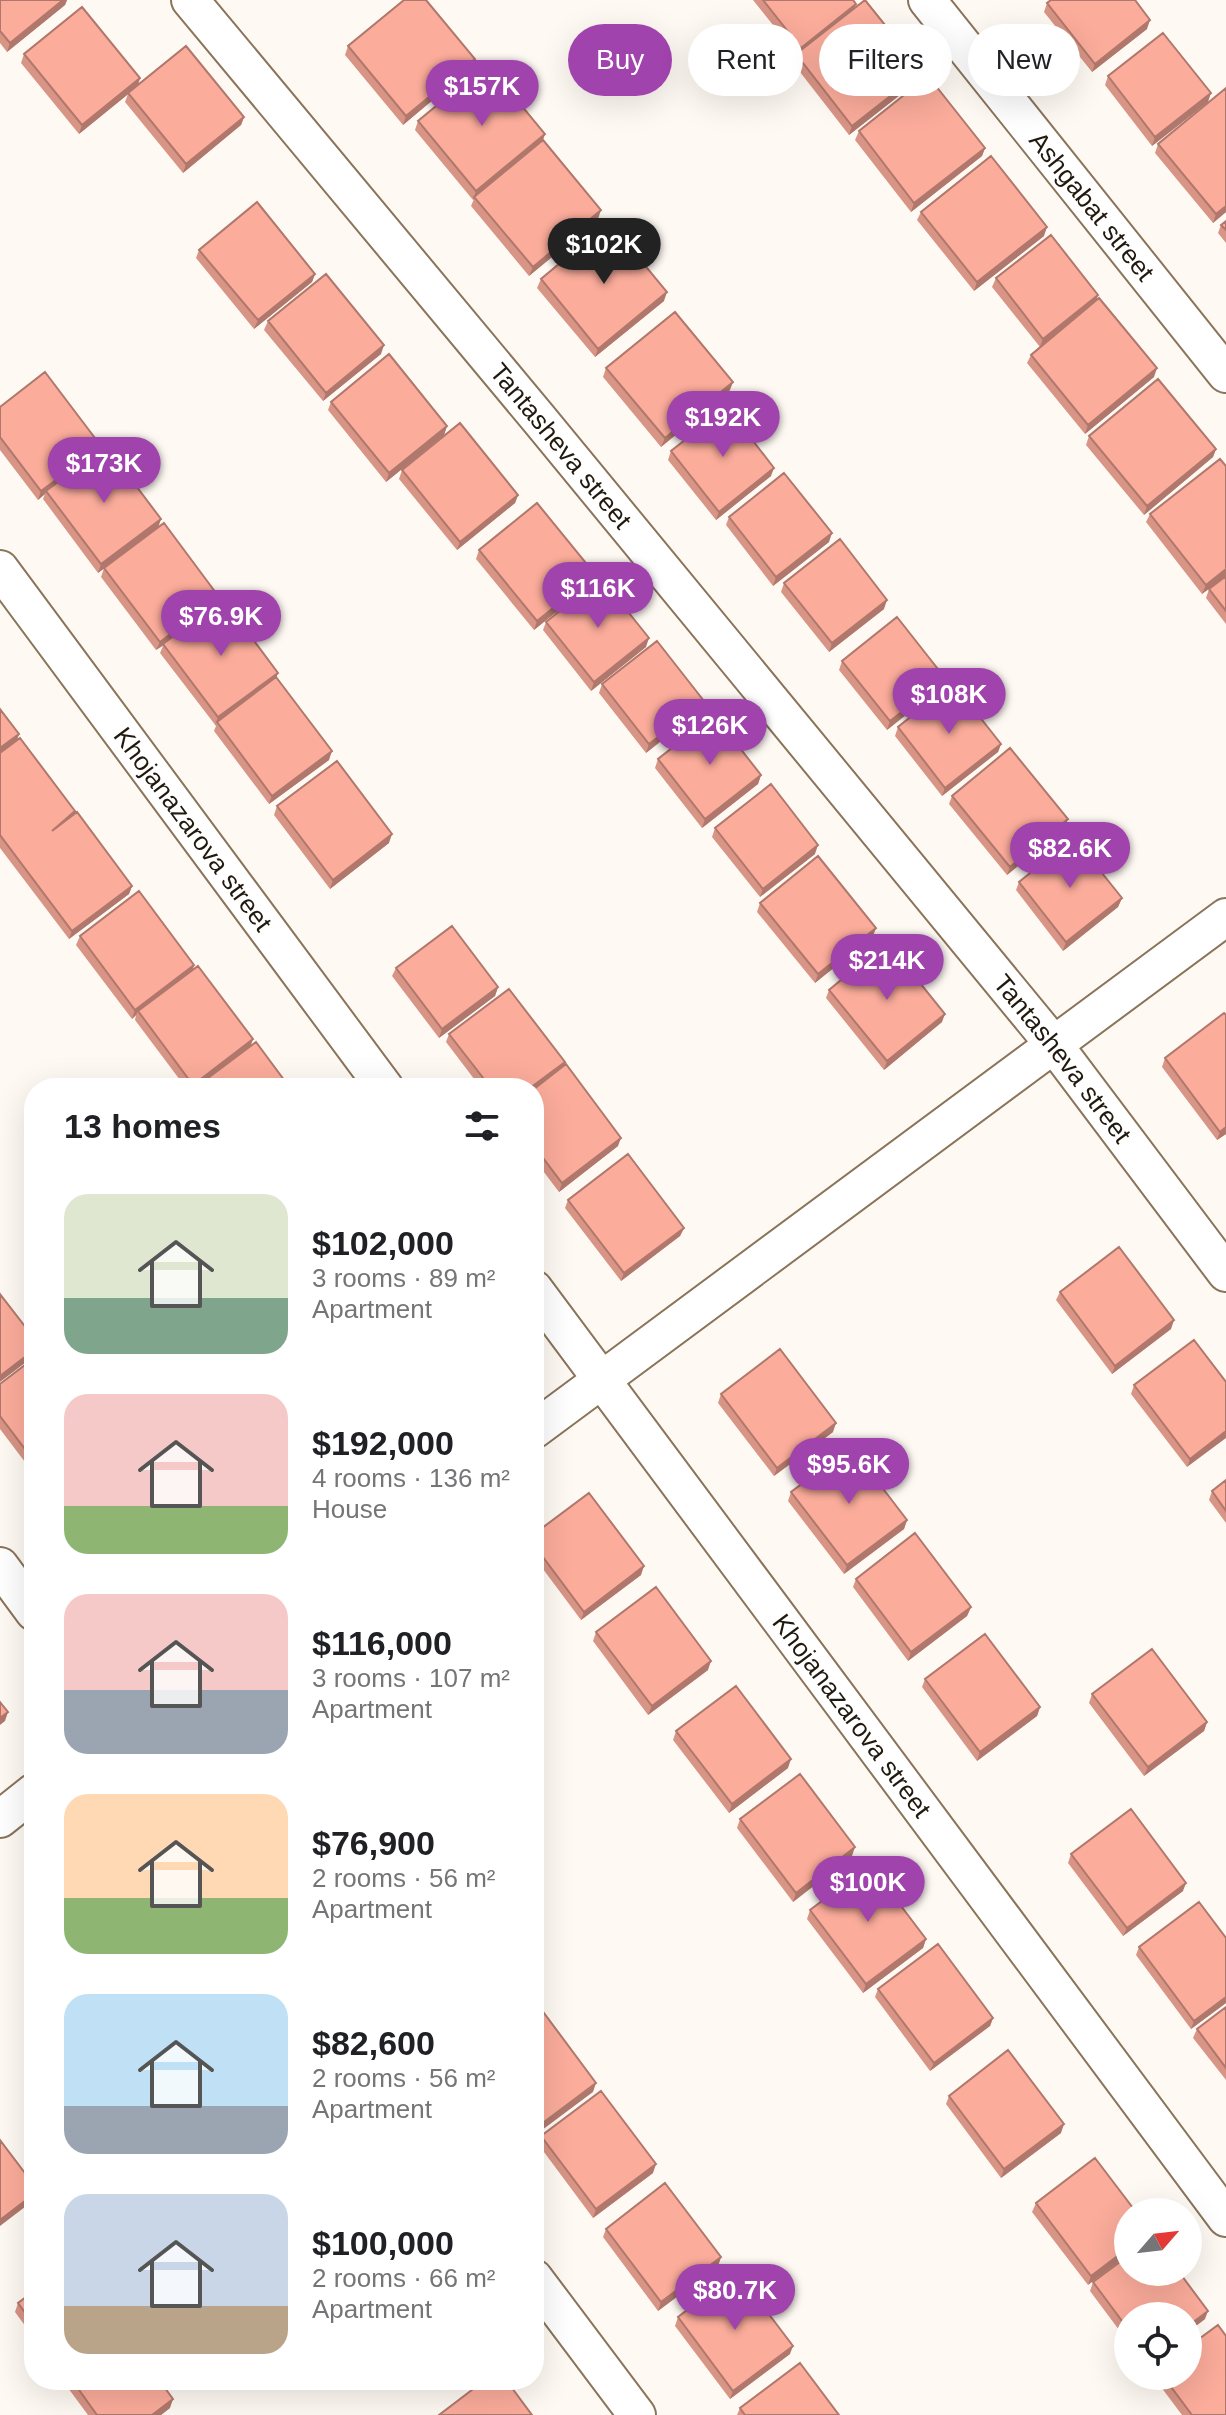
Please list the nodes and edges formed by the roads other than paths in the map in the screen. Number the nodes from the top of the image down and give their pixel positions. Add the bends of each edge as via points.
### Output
1 (190, 0) edge
2 (927, 0) edge
3 (1226, 374) edge
4 (0, 569) edge
5 (1226, 917) edge
6 (1055, 1046) junction
7 (378, 1078) edge
8 (1226, 1273) edge
9 (544, 1303) edge
10 (602, 1381) junction
11 (544, 1423) edge
12 (0, 1566) edge
13 (24, 1598) edge
14 (24, 1800) edge
15 (0, 1819) edge
16 (1226, 2218) edge
17 (544, 2291) edge
18 (637, 2415) edge

1 - 6 street, Tantasheva street
2 - 3 street, Ashgabat street
4 - 7 street, Khojanazarova street
5 - 6 street
6 - 8 street, Tantasheva street
6 - 10 street
9 - 10 street, Khojanazarova street
10 - 11 street
10 - 16 street, Khojanazarova street
12 - 13 street
14 - 15 street
17 - 18 street

